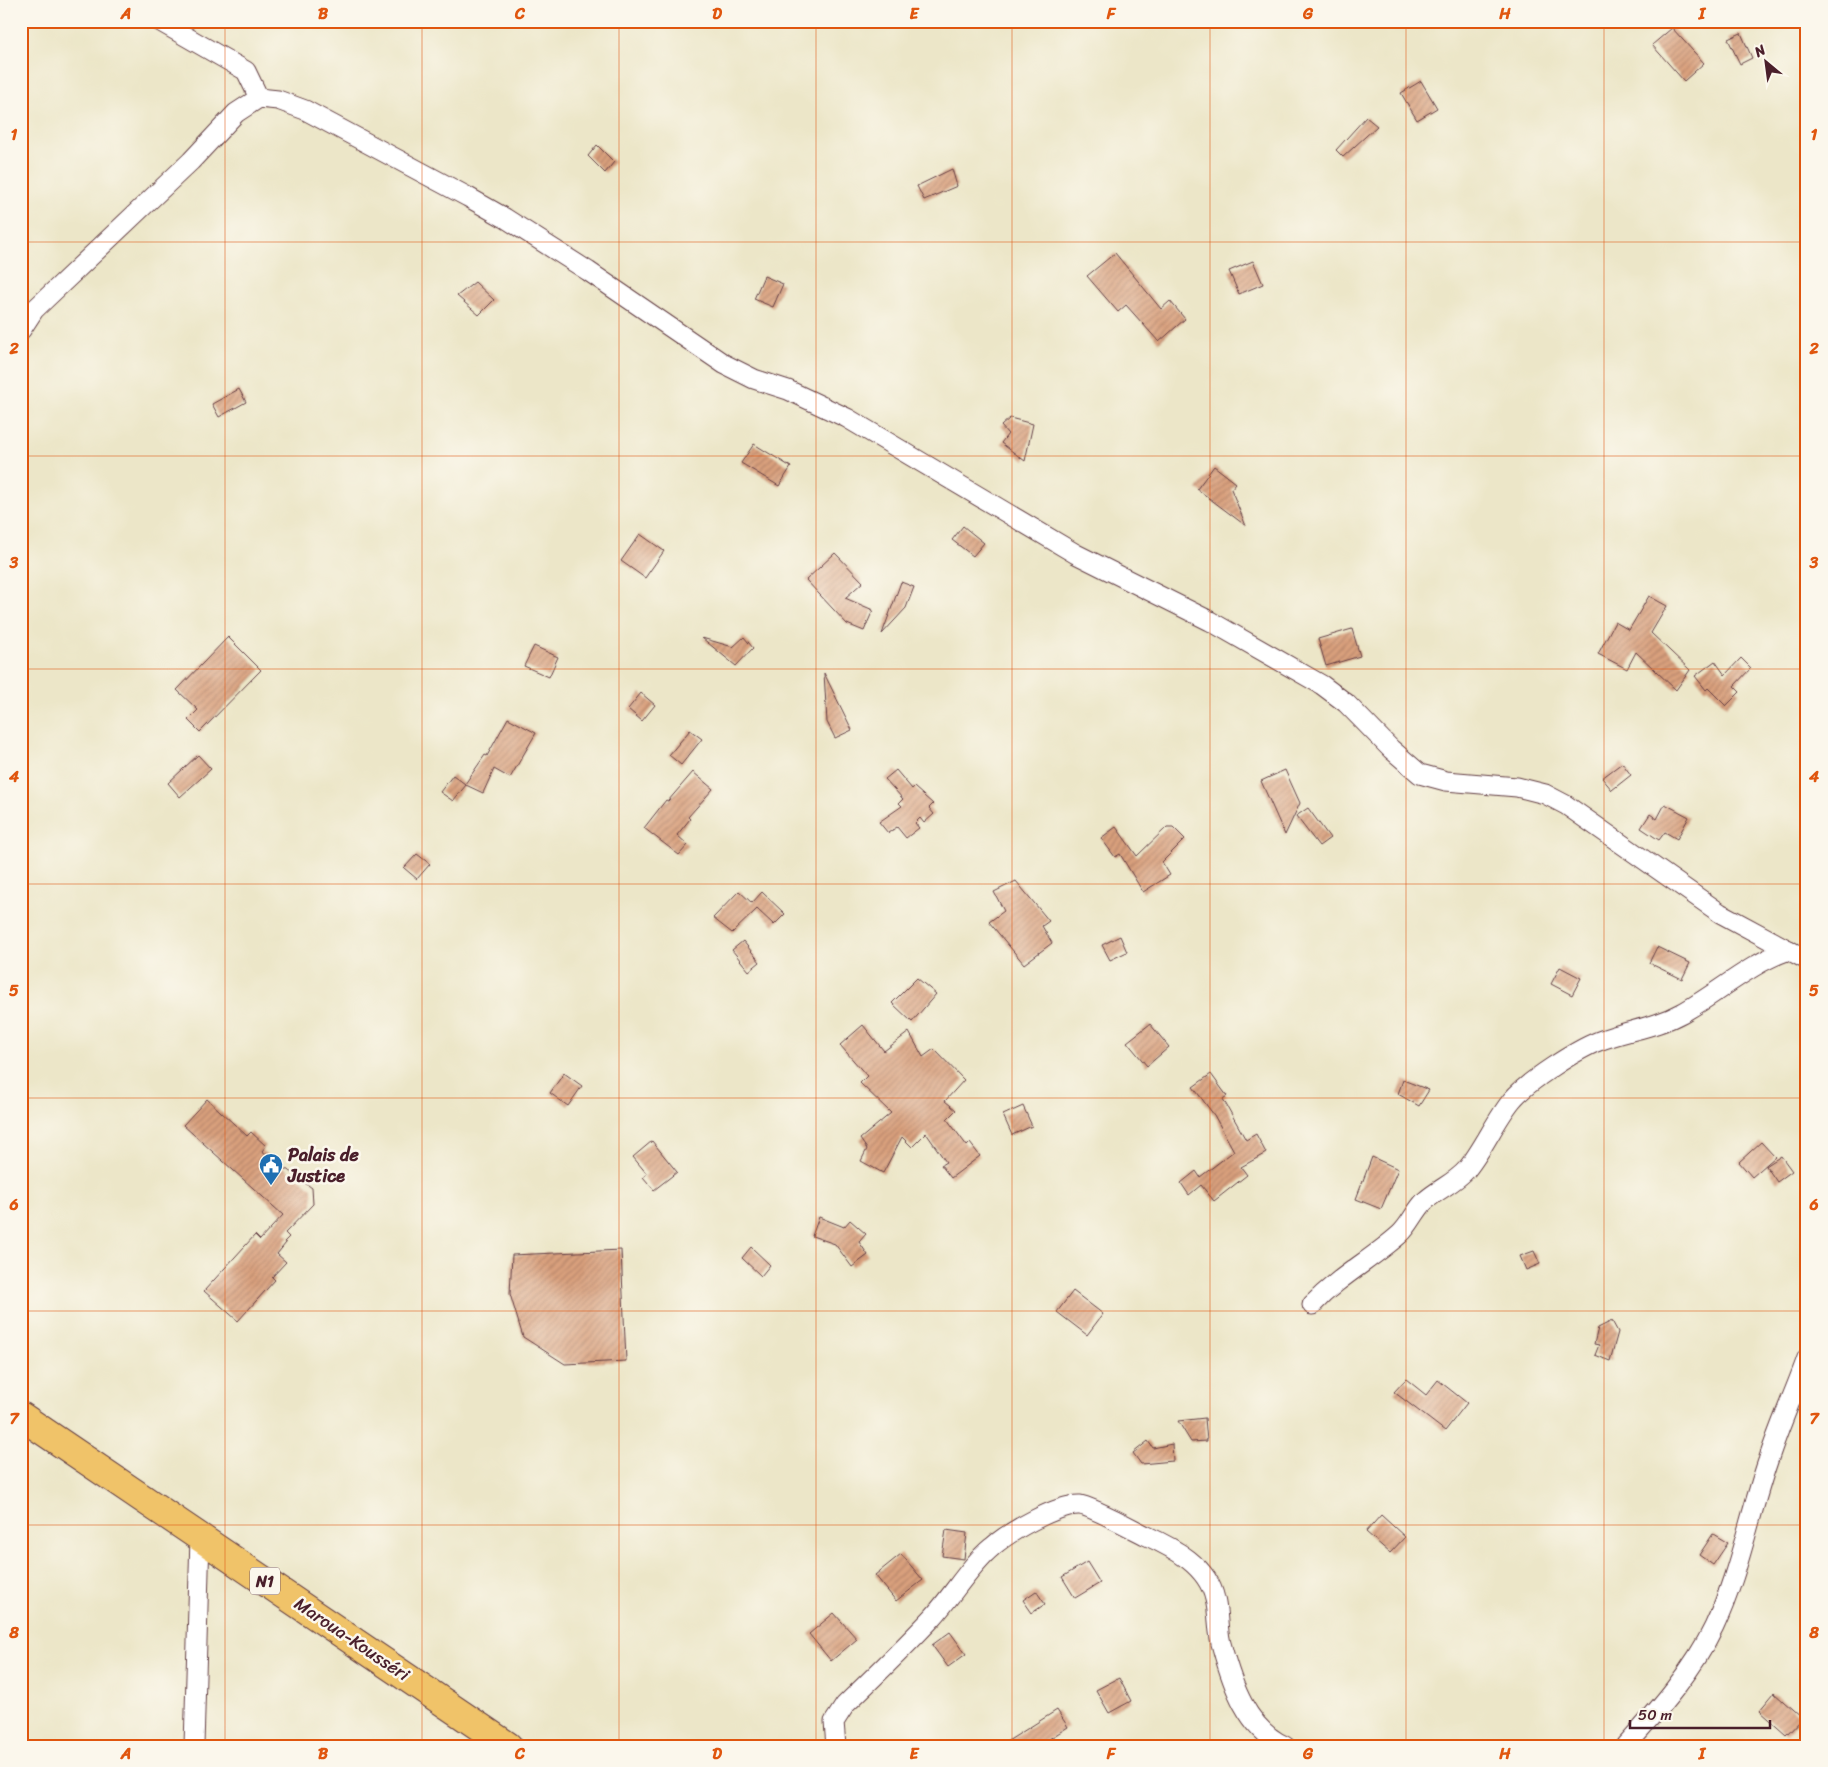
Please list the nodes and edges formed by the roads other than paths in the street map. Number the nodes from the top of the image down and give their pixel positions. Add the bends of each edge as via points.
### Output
1 (159, 21) edge
2 (259, 98) junction
3 (21, 330) edge
4 (1789, 950) junction
5 (1807, 960) edge
6 (1312, 1305) dead end
7 (1807, 1358) edge
8 (21, 1416) edge
9 (200, 1537) junction
10 (503, 1744) edge
11 (194, 1746) edge
12 (836, 1746) edge
13 (1285, 1746) edge
14 (1626, 1746) edge

1 - 2 street via 246,71
2 - 3 street via 236,113 89,256 34,310
2 - 4 street via 278,100 305,110 475,202 588,272 724,364 846,418 1076,554 1210,621 1322,685 1346,703 1420,774 1446,781 1518,787 1545,794 1566,805 1720,913
4 - 5 street
4 - 6 street via 1746,971 1682,1013 1655,1026 1600,1041 1547,1071 1512,1099 1466,1170 1455,1181 1434,1193 1401,1233 1330,1286
7 - 14 street via 1768,1460 1735,1574 1713,1628 1696,1657
8 - 9 highway, Maroua-Kousséri / N1
9 - 10 highway, Maroua-Kousséri / N1
9 - 11 street
12 - 13 street via 834,1722 845,1705 934,1616 991,1547 1057,1509 1080,1505 1161,1542 1201,1569 1215,1599 1221,1646 1240,1697 1255,1724

